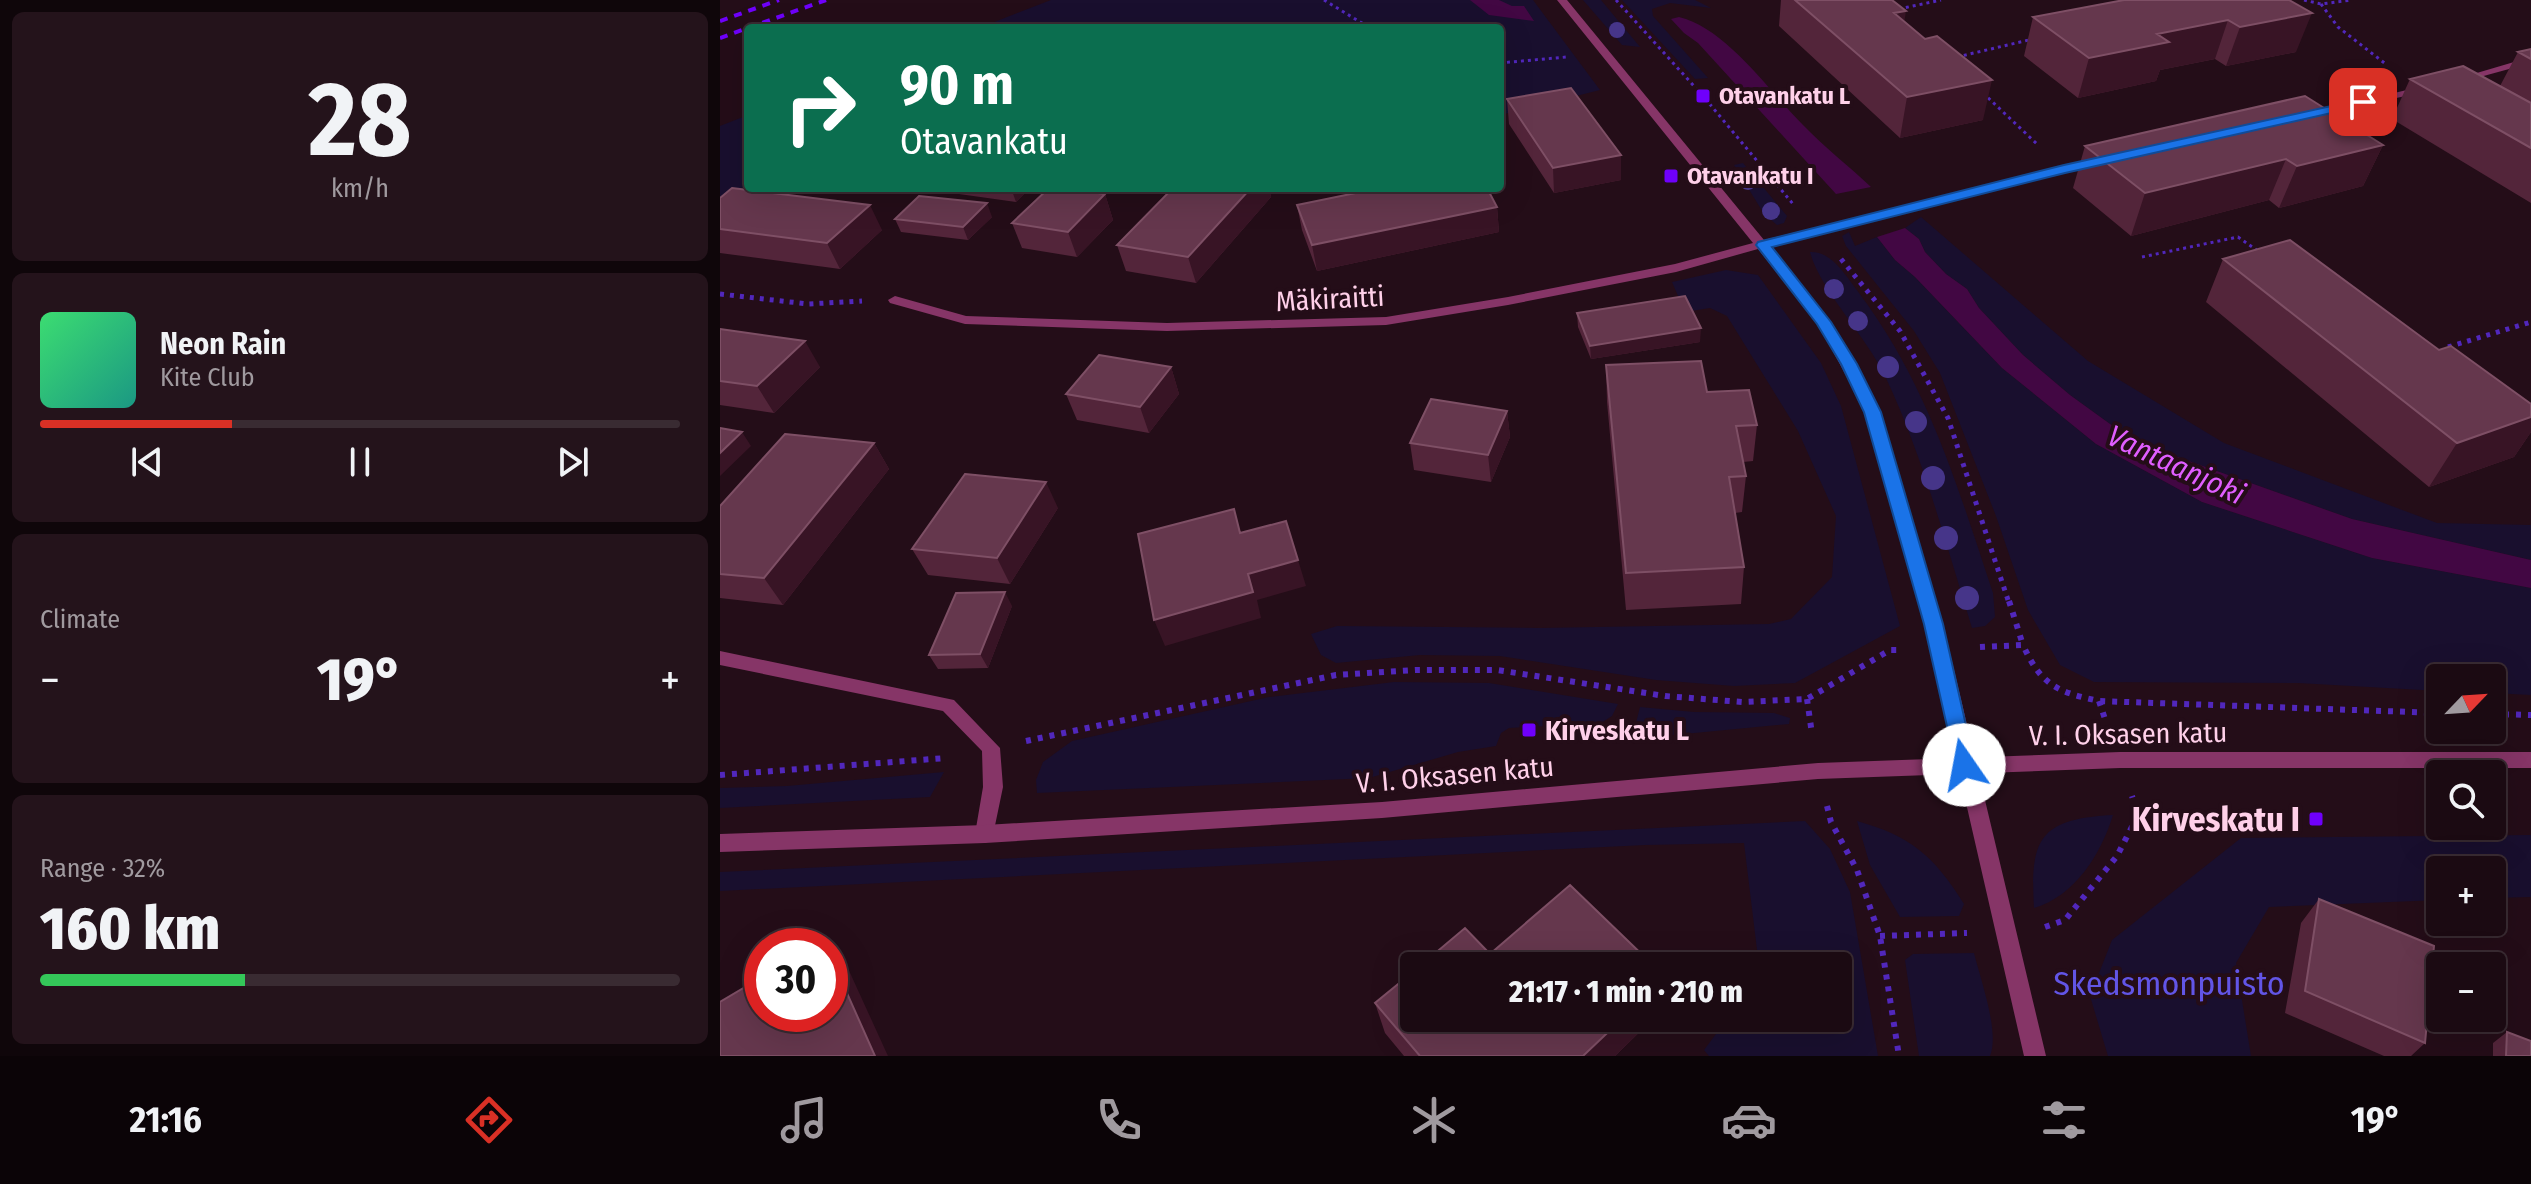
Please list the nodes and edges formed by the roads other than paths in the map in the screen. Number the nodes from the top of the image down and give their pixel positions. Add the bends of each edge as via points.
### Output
1 (1562, 0) edge
2 (2531, 60) edge
3 (2449, 83) edge
4 (2429, 88) edge
5 (2288, 119) edge
6 (2108, 159) edge
7 (1763, 245) junction
8 (895, 300) road end
9 (720, 658) edge
10 (2531, 760) edge
11 (1964, 765) junction
12 (985, 834) junction
13 (720, 843) edge
14 (2035, 1056) edge

1 - 7 street
2 - 3 street
4 - 5 street
6 - 7 street, Mäkiraitti
7 - 8 street, Mäkiraitti via 1561,292 1386,321 1167,327 965,320
7 - 11 street via 1824,322 1873,412 1939,648
9 - 12 street via 948,705 991,748 993,787
10 - 11 street, V. I. Oksasen katu
11 - 12 street, V. I. Oksasen katu via 1818,771 1382,810
11 - 14 street
12 - 13 street, V. I. Oksasen katu

